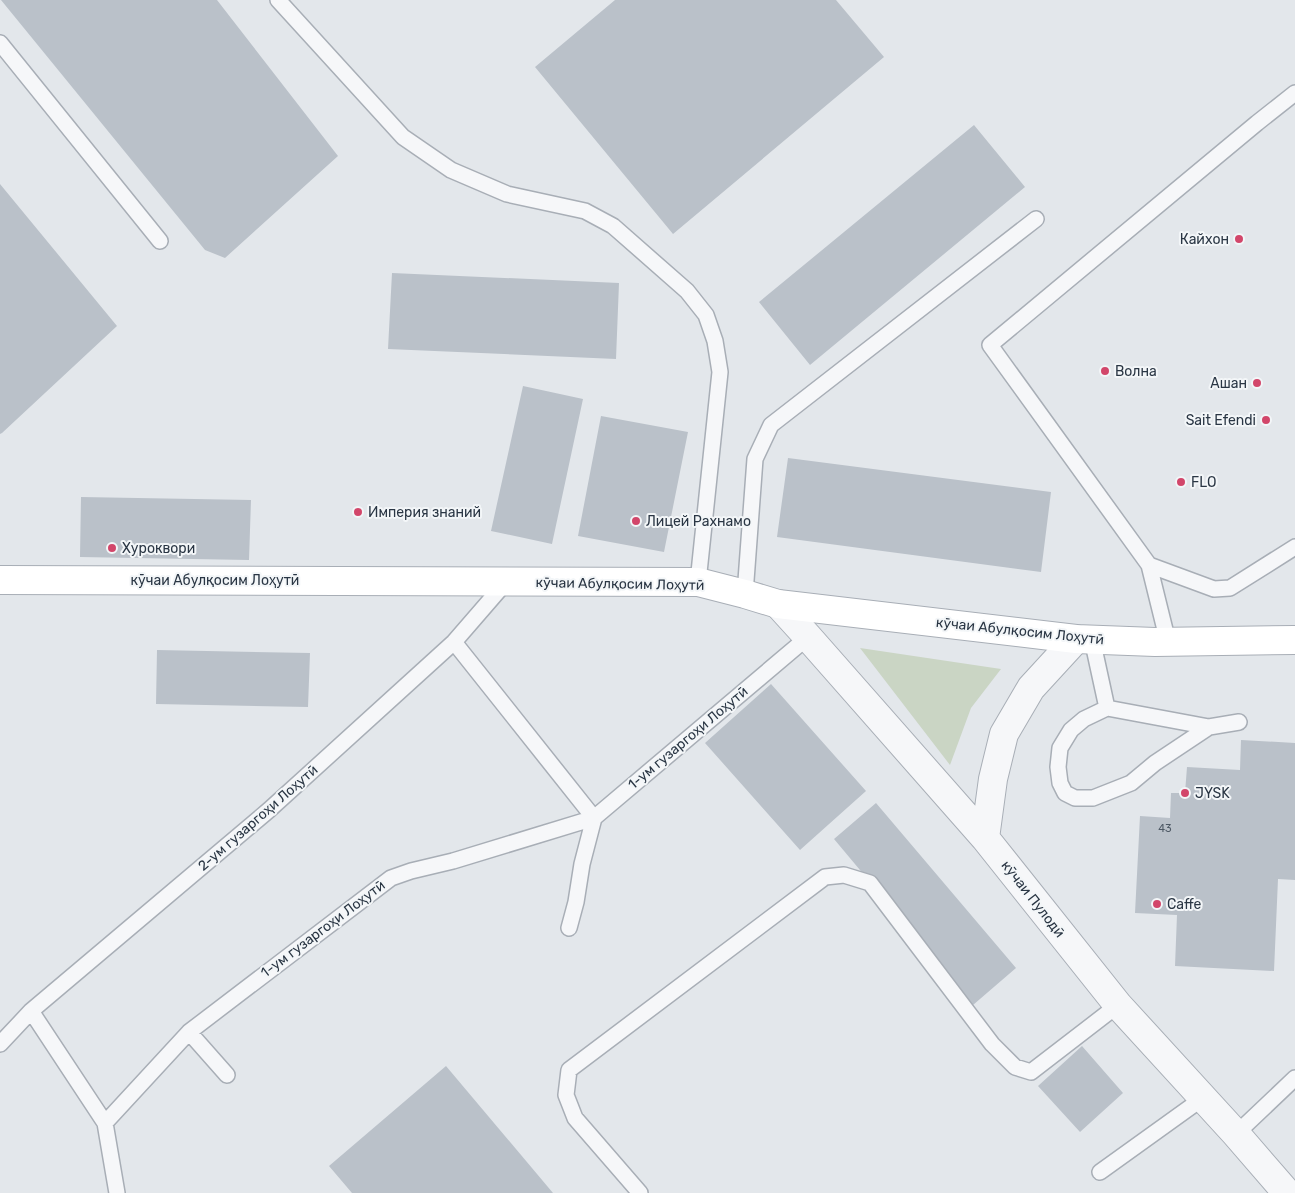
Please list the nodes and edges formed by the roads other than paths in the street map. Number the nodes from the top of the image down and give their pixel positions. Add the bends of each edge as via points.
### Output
1 (278, 0) edge
2 (0, 42) edge
3 (1295, 93) edge
4 (1036, 218) dead end
5 (160, 241) dead end
6 (1295, 547) edge
7 (1149, 565) junction
8 (0, 580) edge
9 (506, 582) junction
10 (698, 582) junction
11 (745, 594) junction
12 (778, 604) junction
13 (808, 636) junction
14 (1084, 639) junction
15 (1295, 640) edge
16 (454, 642) junction
17 (1168, 642) junction
18 (1107, 708) junction
19 (1239, 722) dead end
20 (1209, 727) junction
21 (594, 818) junction
22 (984, 838) junction
23 (569, 928) dead end
24 (1118, 1005) junction
25 (31, 1011) junction
26 (189, 1032) junction
27 (0, 1044) edge
28 (227, 1075) dead end
29 (1295, 1078) edge
30 (1203, 1098) junction
31 (105, 1123) junction
32 (1236, 1134) junction
33 (1100, 1172) dead end
34 (117, 1193) edge
35 (640, 1193) edge
36 (1287, 1193) edge

1 - 10 lane via 403,137 451,170 507,194 585,211 614,226 687,291 706,315 715,341 720,372
2 - 5 lane
3 - 7 lane via 990,345
4 - 11 lane via 771,424 755,459
6 - 7 lane via 1230,588 1214,589
7 - 17 lane
8 - 9 street, кӯчаи Абулқосим Лоҳутӣ
9 - 10 street, кӯчаи Абулқосим Лоҳутӣ
9 - 16 lane, 2-ум гузаргоҳи Лоҳутӣ
10 - 11 street, кӯчаи Абулқосим Лоҳутӣ
11 - 12 street, кӯчаи Абулқосим Лоҳутӣ
12 - 13 street, кӯчаи Пулодӣ
12 - 14 street, кӯчаи Абулқосим Лоҳутӣ
13 - 21 lane, 1-ум гузаргоҳи Лоҳутӣ
13 - 22 street, кӯчаи Пулодӣ
14 - 17 street, кӯчаи Абулқосим Лоҳутӣ
14 - 18 lane
14 - 22 street via 1031,688 1004,734
15 - 17 street, кӯчаи Абулқосим Лоҳутӣ
16 - 21 lane
16 - 25 lane, 2-ум гузаргоҳи Лоҳутӣ via 269,810
18 - 20 lane
18 - 20 lane via 1084,719 1071,730 1060,748 1060,783 1074,798 1093,798 1131,783
19 - 20 lane
21 - 23 lane
21 - 26 lane, 1-ум гузаргоҳи Лоҳутӣ via 391,878
22 - 24 street, кӯчаи Пулодӣ
24 - 30 street, кӯчаи Пулодӣ
24 - 35 lane via 1031,1072 1015,1067 992,1044 870,883 844,875 825,877 569,1070 566,1095 575,1118
25 - 27 lane, 2-ум гузаргоҳи Лоҳутӣ
25 - 31 lane
26 - 28 lane
26 - 31 lane, 1-ум гузаргоҳи Лоҳутӣ
29 - 32 lane
30 - 32 street, кӯчаи Пулодӣ
30 - 33 lane
31 - 34 lane
32 - 36 street, кӯчаи Пулодӣ

